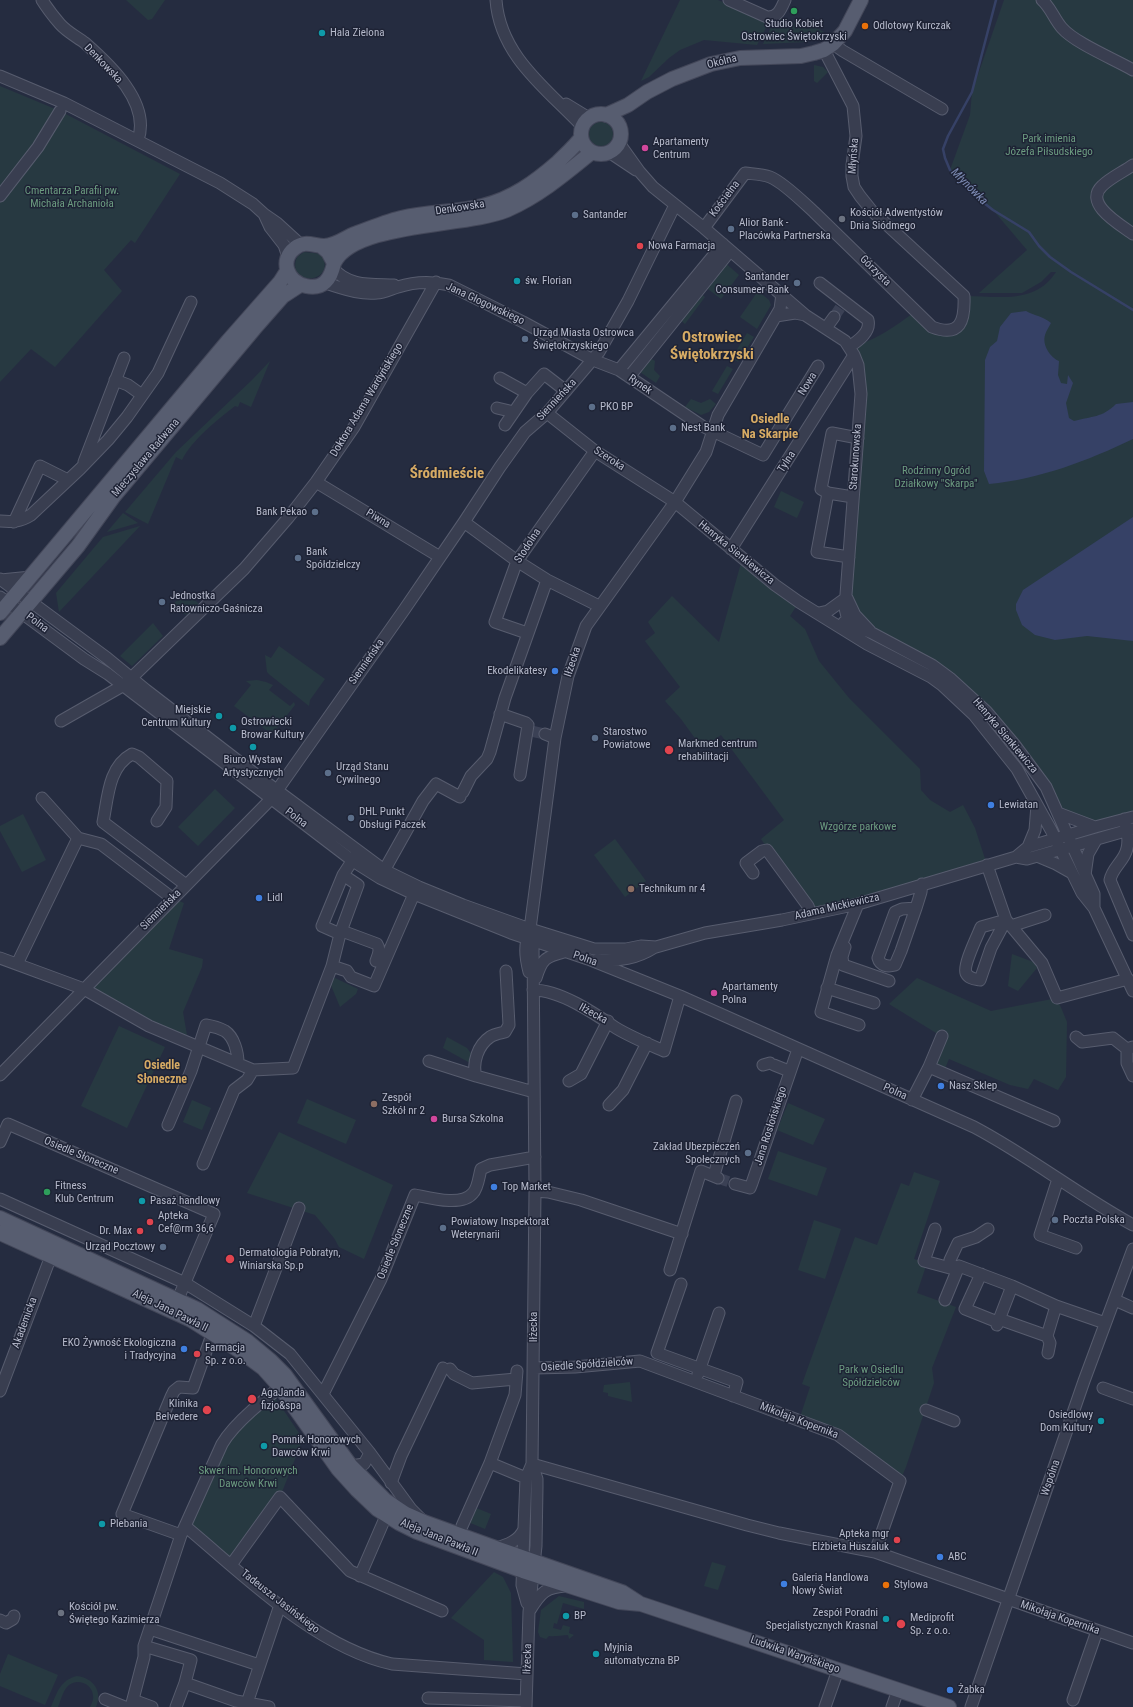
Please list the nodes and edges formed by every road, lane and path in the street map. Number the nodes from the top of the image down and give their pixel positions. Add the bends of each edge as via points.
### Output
1 (42, 0) edge
2 (496, 0) edge
3 (729, 0) edge
4 (785, 0) edge
5 (861, 0) edge
6 (1042, 0) edge
7 (828, 47) junction
8 (1133, 70) edge
9 (0, 76) edge
10 (628, 105) junction
11 (942, 109) dead end
12 (60, 110) dead end
13 (606, 115) junction
14 (584, 128) junction
15 (620, 128) junction
16 (138, 140) junction
17 (614, 148) junction
18 (592, 152) junction
19 (1133, 165) edge
20 (771, 178) joint
21 (0, 196) edge
22 (675, 205) junction
23 (264, 214) junction
24 (704, 228) junction
25 (1133, 234) edge
26 (300, 244) junction
27 (321, 246) junction
28 (727, 247) junction
29 (288, 257) junction
30 (334, 266) junction
31 (287, 271) junction
32 (436, 282) junction
33 (325, 283) junction
34 (820, 283) dead end
35 (300, 285) junction
36 (402, 286) junction
37 (782, 294) junction
38 (964, 296) joint
39 (191, 302) dead end
40 (805, 315) junction
41 (776, 316) junction
42 (834, 317) tunnel mouth
43 (826, 328) junction
44 (852, 351) junction
45 (124, 358) dead end
46 (593, 360) junction
47 (818, 366) dead end
48 (619, 370) junction
49 (629, 377) junction
50 (500, 378) dead end
51 (115, 380) junction
52 (566, 391) junction
53 (527, 393) junction
54 (142, 395) junction
55 (497, 408) dead end
56 (514, 412) junction
57 (547, 413) junction
58 (505, 425) dead end
59 (713, 431) junction
60 (858, 438) junction
61 (595, 451) junction
62 (82, 467) junction
63 (68, 480) junction
64 (316, 482) junction
65 (828, 493) junction
66 (853, 497) junction
67 (675, 502) junction
68 (0, 521) edge
69 (14, 522) junction
70 (464, 522) junction
71 (731, 549) junction
72 (440, 557) junction
73 (849, 557) junction
74 (517, 560) junction
75 (31, 577) junction
76 (0, 580) edge
77 (547, 580) junction
78 (18, 592) junction
79 (846, 598) junction
80 (3, 605) edge
81 (599, 606) junction
82 (26, 607) junction
83 (819, 614) junction
84 (850, 629) junction
85 (527, 633) junction
86 (872, 633) junction
87 (0, 638) edge
88 (127, 681) junction
89 (500, 714) junction
90 (61, 721) dead end
91 (520, 775) dead end
92 (277, 790) junction
93 (42, 798) dead end
94 (271, 799) junction
95 (1037, 804) junction
96 (1058, 813) junction
97 (1128, 818) edge
98 (157, 821) dead end
99 (1095, 827) junction
100 (1130, 829) edge
101 (78, 838) junction
102 (1096, 840) junction
103 (1064, 843) junction
104 (1028, 847) junction
105 (356, 856) junction
106 (1037, 856) junction
107 (1016, 857) junction
108 (987, 865) junction
109 (753, 873) dead end
110 (1073, 873) junction
111 (382, 874) junction
112 (344, 875) junction
113 (1085, 875) junction
114 (922, 884) junction
115 (186, 885) junction
116 (414, 894) junction
117 (172, 898) junction
118 (440, 901) junction
119 (858, 904) junction
120 (916, 908) junction
121 (1094, 908) junction
122 (811, 914) junction
123 (1045, 915) dead end
124 (850, 923) junction
125 (1009, 923) junction
126 (341, 933) junction
127 (1133, 935) edge
128 (530, 936) junction
129 (564, 952) junction
130 (627, 955) junction
131 (0, 958) edge
132 (588, 959) junction
133 (376, 961) dead end
134 (17, 964) junction
135 (332, 966) junction
136 (506, 971) dead end
137 (627, 974) junction
138 (1128, 979) junction
139 (888, 981) dead end
140 (646, 982) junction
141 (827, 988) junction
142 (84, 989) junction
143 (533, 990) junction
144 (1133, 991) edge
145 (680, 996) junction
146 (874, 1003) dead end
147 (608, 1021) junction
148 (859, 1025) dead end
149 (942, 1036) dead end
150 (1076, 1038) dead end
151 (646, 1043) junction
152 (199, 1046) junction
153 (798, 1048) junction
154 (1130, 1048) edge
155 (429, 1061) dead end
156 (238, 1062) junction
157 (769, 1064) dead end
158 (929, 1067) junction
159 (253, 1070) junction
160 (789, 1071) junction
161 (0, 1075) edge
162 (476, 1076) junction
163 (1133, 1076) edge
164 (569, 1082) dead end
165 (534, 1092) junction
166 (912, 1100) junction
167 (736, 1101) dead end
168 (608, 1105) dead end
169 (1054, 1121) dead end
170 (168, 1125) dead end
171 (0, 1142) edge
172 (535, 1157) junction
173 (203, 1164) dead end
174 (1058, 1179) junction
175 (735, 1184) tunnel mouth
176 (535, 1191) junction
177 (0, 1199) edge
178 (299, 1208) dead end
179 (0, 1218) edge
180 (1133, 1225) edge
181 (935, 1229) dead end
182 (988, 1229) dead end
183 (0, 1233) edge
184 (682, 1234) junction
185 (1076, 1248) dead end
186 (1133, 1249) edge
187 (51, 1256) junction
188 (955, 1267) junction
189 (670, 1270) dead end
190 (981, 1274) junction
191 (185, 1283) junction
192 (681, 1284) dead end
193 (1012, 1286) junction
194 (945, 1300) dead end
195 (1115, 1300) junction
196 (175, 1306) junction
197 (1056, 1306) junction
198 (1133, 1308) edge
199 (719, 1314) dead end
200 (998, 1323) junction
201 (1105, 1323) junction
202 (254, 1326) junction
203 (213, 1332) junction
204 (1047, 1336) junction
205 (657, 1353) junction
206 (1048, 1353) dead end
207 (640, 1361) joint
208 (652, 1366) junction
209 (534, 1368) junction
210 (700, 1369) junction
211 (696, 1382) junction
212 (285, 1384) junction
213 (1103, 1388) dead end
214 (0, 1391) edge
215 (323, 1394) junction
216 (733, 1396) junction
217 (1133, 1399) edge
218 (926, 1410) dead end
219 (954, 1421) dead end
220 (370, 1453) junction
221 (490, 1463) junction
222 (532, 1464) junction
223 (351, 1466) junction
224 (526, 1478) junction
225 (391, 1483) junction
226 (386, 1516) junction
227 (424, 1522) junction
228 (462, 1526) dead end
229 (524, 1528) junction
230 (183, 1531) junction
231 (496, 1548) junction
232 (875, 1552) junction
233 (231, 1565) junction
234 (528, 1566) junction
235 (360, 1576) junction
236 (570, 1586) junction
237 (1008, 1600) junction
238 (641, 1604) junction
239 (280, 1605) junction
240 (442, 1611) dead end
241 (529, 1612) junction
242 (14, 1616) dead end
243 (0, 1620) edge
244 (150, 1629) junction
245 (1097, 1631) junction
246 (1133, 1643) edge
247 (144, 1646) junction
248 (259, 1665) junction
249 (838, 1670) junction
250 (527, 1674) junction
251 (185, 1683) junction
252 (898, 1690) junction
253 (428, 1698) dead end
254 (105, 1699) dead end
255 (1073, 1700) dead end
256 (247, 1703) junction
257 (526, 1704) edge
258 (129, 1705) edge
259 (152, 1707) edge
260 (176, 1707) edge
261 (269, 1707) edge
262 (825, 1707) edge
263 (892, 1707) edge
264 (949, 1707) edge
265 (971, 1707) edge

1 - 16 street, Denkowska via 61,25 105,63 134,98 138,106 140,125
2 - 14 street via 502,28 519,61
3 - 4 street via 767,17 778,13
5 - 7 main road via 845,31
6 - 8 street via 1053,12 1061,27 1071,36
7 - 10 main road, Okólna via 801,56 748,57 718,62 672,79
7 - 11 street
7 - 38 street, Młyńska via 853,106 856,136 852,165 854,187 872,211
9 - 16 street via 64,103
10 - 13 main road, Okólna
10 - 15 main road via 620,121
12 - 21 street via 38,147
13 - 14 main road via 600,114
13 - 15 main road via 617,122
14 - 18 main road via 585,147
14 - 27 main road, Denkowska via 576,145 544,175 502,200 483,206 401,218 332,245
15 - 17 main road via 621,136
16 - 23 street via 220,183
17 - 18 main road via 598,154
17 - 22 street
18 - 30 main road, Denkowska via 543,191 506,210 475,219 424,224 383,234 351,246 340,254
19 - 25 street via 1100,188 1097,201 1101,209
20 - 24 street, Kościelna via 745,173
20 - 38 street, Górzysta via 814,212 932,327 948,331 955,329 964,317
22 - 24 street
22 - 46 street, Siennieńska via 628,301
23 - 26 street
23 - 29 street via 270,227 284,245
24 - 28 street
26 - 27 main road
26 - 29 main road
27 - 30 main road via 328,252
28 - 37 street
28 - 48 street, Rynek
28 - 49 street
29 - 31 main road
30 - 33 main road via 332,275
30 - 36 street via 341,277 348,280 363,284
31 - 35 main road
31 - 75 main road, Mieczysława Radwana
32 - 36 street, Jana Głogowskiego via 420,281
32 - 46 street, Jana Głogowskiego via 450,285
32 - 64 street, Doktora Adama Wardyńskiego via 354,427
33 - 35 main road via 314,287
33 - 36 street, Jana Głogowskiego via 364,293 377,293
34 - 44 street, Tylna via 866,317 869,324 867,331
35 - 82 main road, Mieczysława Radwana via 284,296 254,329 114,496 78,546
37 - 40 street
37 - 41 street via 782,302
39 - 54 street via 158,373
40 - 41 street
40 - 43 street
41 - 59 street via 718,415
42 - 43 street
43 - 44 street via 841,338
44 - 60 street, Starokunowska via 858,364 861,384
44 - 71 street, Tylna
45 - 51 street
46 - 48 street, Jana Głogowskiego
46 - 52 street, Siennieńska
47 - 59 street, Nowa via 763,455
48 - 49 street, Rynek
49 - 59 street, Rynek
50 - 53 street
51 - 54 street
51 - 62 street
52 - 53 street via 544,374
52 - 57 street, Siennieńska
53 - 56 street
54 - 62 street via 108,440
55 - 56 street
56 - 58 street
57 - 61 street, Szeroka
57 - 70 street, Siennieńska via 525,432
59 - 67 street, Iłżecka via 706,452
60 - 65 street via 832,433 821,489
60 - 66 street, Starokunowska
61 - 67 street, Szeroka
61 - 74 street, Stodolna
62 - 63 street
63 - 69 street via 31,515
63 - 69 street via 40,466
64 - 72 street, Piwna
64 - 88 street, Doktora Adama Wardyńskiego via 244,569
65 - 66 street
65 - 73 street via 817,552
66 - 73 street, Starokunowska
67 - 71 street, Henryka Sienkiewicza
67 - 81 street, Iłżecka
68 - 69 street
70 - 72 street, Siennieńska
70 - 74 street
71 - 83 street, Henryka Sienkiewicza via 775,585
72 - 92 street, Siennieńska
73 - 79 street, Starokunowska
74 - 77 street
74 - 85 street, Stodolna via 495,622
75 - 76 street
75 - 78 main road, Mieczysława Radwana
76 - 78 street, Polna
77 - 81 street
77 - 85 street
78 - 80 main road, Mieczysława Radwana
78 - 82 street, Polna
79 - 83 street via 828,612
79 - 84 street via 845,608
79 - 86 street via 855,615
80 - 82 street, Polna
81 - 128 street, Iłżecka via 586,626 550,736
82 - 87 main road, Mieczysława Radwana
82 - 88 street, Polna via 84,659
83 - 84 street, Henryka Sienkiewicza
84 - 86 street, Henryka Sienkiewicza
84 - 95 street, Henryka Sienkiewicza via 918,669 958,699 1013,763
85 - 89 street
86 - 96 street, Henryka Sienkiewicza via 932,665 972,697 1035,771
88 - 90 street
88 - 92 street, Polna
88 - 94 street, Polna
89 - 91 street via 526,723 529,728
89 - 111 street via 490,752 471,776 462,795 436,784 423,801
92 - 94 street, Siennieńska
92 - 105 street, Polna
93 - 101 street
94 - 105 street, Polna
94 - 115 street, Siennieńska
95 - 103 street, Henryka Sienkiewicza
95 - 104 street via 1036,830
96 - 99 street
96 - 103 street, Henryka Sienkiewicza
97 - 99 street, Adama Mickiewicza
97 - 100 street
98 - 115 street via 166,807 167,781 139,757 132,754 125,757 112,775 103,822
99 - 103 street, Adama Mickiewicza
100 - 102 street, Adama Mickiewicza
100 - 127 street via 1125,856 1112,872 1110,880
101 - 117 street via 101,844
101 - 134 street
102 - 103 street, Adama Mickiewicza
102 - 113 street via 1088,854
103 - 104 street, Adama Mickiewicza
103 - 106 street, Adama Mickiewicza
103 - 110 street, Henryka Sienkiewicza
103 - 113 street, Henryka Sienkiewicza
104 - 107 street, Adama Mickiewicza
105 - 111 street, Polna
105 - 112 street
106 - 107 street, Adama Mickiewicza via 1027,859
106 - 110 street
107 - 108 street, Adama Mickiewicza
108 - 114 street, Adama Mickiewicza
108 - 125 street
109 - 122 street via 746,863 767,850 808,906
110 - 121 street, Henryka Sienkiewicza via 1082,893
111 - 116 street, Polna
111 - 118 street, Polna
112 - 126 street via 358,885
112 - 126 street via 322,926
113 - 121 street, Henryka Sienkiewicza via 1094,894
114 - 119 street, Adama Mickiewicza
114 - 120 street
115 - 117 street, Siennieńska
116 - 118 street, Polna
116 - 135 street via 374,986
117 - 142 street, Siennieńska
118 - 128 street, Polna
119 - 122 street, Adama Mickiewicza
119 - 124 street
120 - 120 street via 895,912 878,958 881,964 894,966 902,951
121 - 138 street, Henryka Sienkiewicza
122 - 130 street, Adama Mickiewicza via 705,933 656,947 641,946
123 - 125 street
124 - 139 street via 842,958 844,965
124 - 141 street
125 - 125 street via 991,948 980,980 970,978 966,972 966,965 981,927
125 - 138 street via 1042,963 1058,998
126 - 133 street via 377,944 379,953
126 - 135 street
128 - 129 street, Polna
128 - 130 street, Adama Mickiewicza
128 - 143 street, Iłżecka
129 - 132 street, Polna
129 - 143 street, Iłżecka via 547,957 543,961
130 - 132 street, Adama Mickiewicza
130 - 137 street via 624,969
130 - 140 street via 636,972
131 - 134 street
132 - 137 street, Polna
134 - 142 street
135 - 159 street via 293,1068
136 - 162 street via 509,1025 506,1032 491,1036 485,1041 477,1054 473,1068
137 - 140 street, Polna
138 - 144 street, Henryka Sienkiewicza
140 - 145 street, Polna
141 - 146 street
141 - 148 street via 821,1012
142 - 152 street via 149,1026
142 - 161 street, Siennieńska
143 - 147 street, Iłżecka via 549,992
143 - 165 street, Iłżecka
145 - 151 street, Iłżecka via 664,1051
145 - 153 street, Polna
147 - 151 street, Iłżecka
147 - 164 street via 581,1074
149 - 158 street
150 - 154 street via 1082,1042 1113,1038
151 - 168 street via 623,1090
152 - 156 street
152 - 156 street via 206,1025 217,1024 231,1037 238,1054
152 - 170 street
153 - 160 street, Jana Rosłońskiego
153 - 166 street, Polna
154 - 163 street via 1127,1063
155 - 162 street
156 - 159 street
157 - 160 street
158 - 166 street
158 - 169 street
159 - 173 street via 247,1080 234,1090
160 - 175 street, Jana Rosłońskiego via 750,1188
162 - 165 street
165 - 172 street, Iłżecka
166 - 174 street, Polna via 1000,1141
167 - 184 street via 716,1176 702,1171
171 - 191 street, Osiedle Słoneczne via 8,1124 214,1214
172 - 176 street, Iłżecka
172 - 215 street, Osiedle Słoneczne via 481,1169 474,1192 468,1198 449,1201 415,1195 381,1279
174 - 180 street, Polna
174 - 185 street via 1040,1235
176 - 184 street via 581,1200
176 - 209 street, Iłżecka
177 - 191 street
178 - 202 street
179 - 196 main road, Aleja Jana Pawła II
181 - 188 street via 924,1261
182 - 188 street via 976,1237 958,1243 950,1260
183 - 187 main road, Aleja Jana Pawła II
184 - 189 street
186 - 195 street, Wspólna
187 - 196 main road, Aleja Jana Pawła II
187 - 214 street, Akademicka
188 - 190 street
188 - 194 street
190 - 193 street
190 - 200 street via 966,1309
191 - 196 street, Osiedle Słoneczne
191 - 202 street
192 - 205 street
193 - 197 street
193 - 200 street
195 - 198 street
195 - 201 street, Wspólna
196 - 203 main road, Aleja Jana Pawła II via 191,1320
196 - 212 main road, Aleja Jana Pawła II via 220,1323 247,1341 271,1361
197 - 201 street
197 - 204 street
199 - 210 street
200 - 204 street
201 - 237 street, Wspólna
202 - 215 street via 290,1354
203 - 212 main road, Aleja Jana Pawła II
203 - 230 street via 193,1388 179,1387 171,1397 122,1514
204 - 206 street via 1050,1343
205 - 208 street
205 - 210 street
207 - 208 street, Mikołaja Kopernika
207 - 209 street, Osiedle Spółdzielców
208 - 211 street, Mikołaja Kopernika
209 - 222 street, Iłżecka
210 - 211 street
210 - 216 street via 737,1382
211 - 216 street, Mikołaja Kopernika
212 - 223 main road, Aleja Jana Pawła II
212 - 226 main road, Aleja Jana Pawła II via 338,1468 357,1490
212 - 230 street via 262,1401 226,1437
213 - 217 street
215 - 220 street
216 - 232 street, Mikołaja Kopernika via 838,1435 900,1481
218 - 219 street
220 - 223 street via 364,1464
220 - 225 street
221 - 224 street
221 - 225 street via 515,1395 517,1375 472,1383 447,1369 399,1460
221 - 228 street
222 - 224 street, Iłżecka
222 - 232 street, Mikołaja Kopernika via 779,1533
222 - 234 street, Iłżecka via 537,1479 536,1546
223 - 227 main road, Aleja Jana Pawła II via 385,1500
224 - 229 street, Iłżecka
225 - 227 street
226 - 234 main road, Aleja Jana Pawła II via 417,1532
226 - 235 street
227 - 231 main road, Aleja Jana Pawła II
229 - 231 street, Aleja Jana Pawła II via 515,1541
229 - 234 street, Iłżecka
230 - 233 street, Tadeusza Jasińskiego
230 - 244 street via 163,1602
231 - 234 main road, Aleja Jana Pawła II
232 - 237 street, Mikołaja Kopernika
233 - 235 street via 280,1497 341,1564
233 - 239 street, Tadeusza Jasińskiego
234 - 236 main road, Ludwika Waryńskiego
234 - 238 main road, Ludwika Waryńskiego via 622,1592
234 - 241 street, Iłżecka via 522,1585
235 - 240 street
236 - 238 main road, Ludwika Waryńskiego via 619,1602
236 - 241 street, Ludwika Waryńskiego via 545,1590
237 - 245 street, Mikołaja Kopernika
237 - 265 street, Wspólna
238 - 249 main road, Ludwika Waryńskiego
239 - 248 street
239 - 250 street, Tadeusza Jasińskiego via 323,1636 384,1663
241 - 250 street, Iłżecka
242 - 243 street via 6,1623
244 - 247 street
244 - 248 street
245 - 246 street, Mikołaja Kopernika
245 - 255 street
247 - 251 street via 191,1660
247 - 258 street via 144,1657
248 - 256 street
249 - 252 main road, Ludwika Waryńskiego
249 - 262 street
250 - 257 street, Iłżecka
251 - 256 street
251 - 260 street
252 - 263 street
252 - 264 main road, Ludwika Waryńskiego
253 - 257 street
254 - 258 street
256 - 261 street
258 - 259 street

